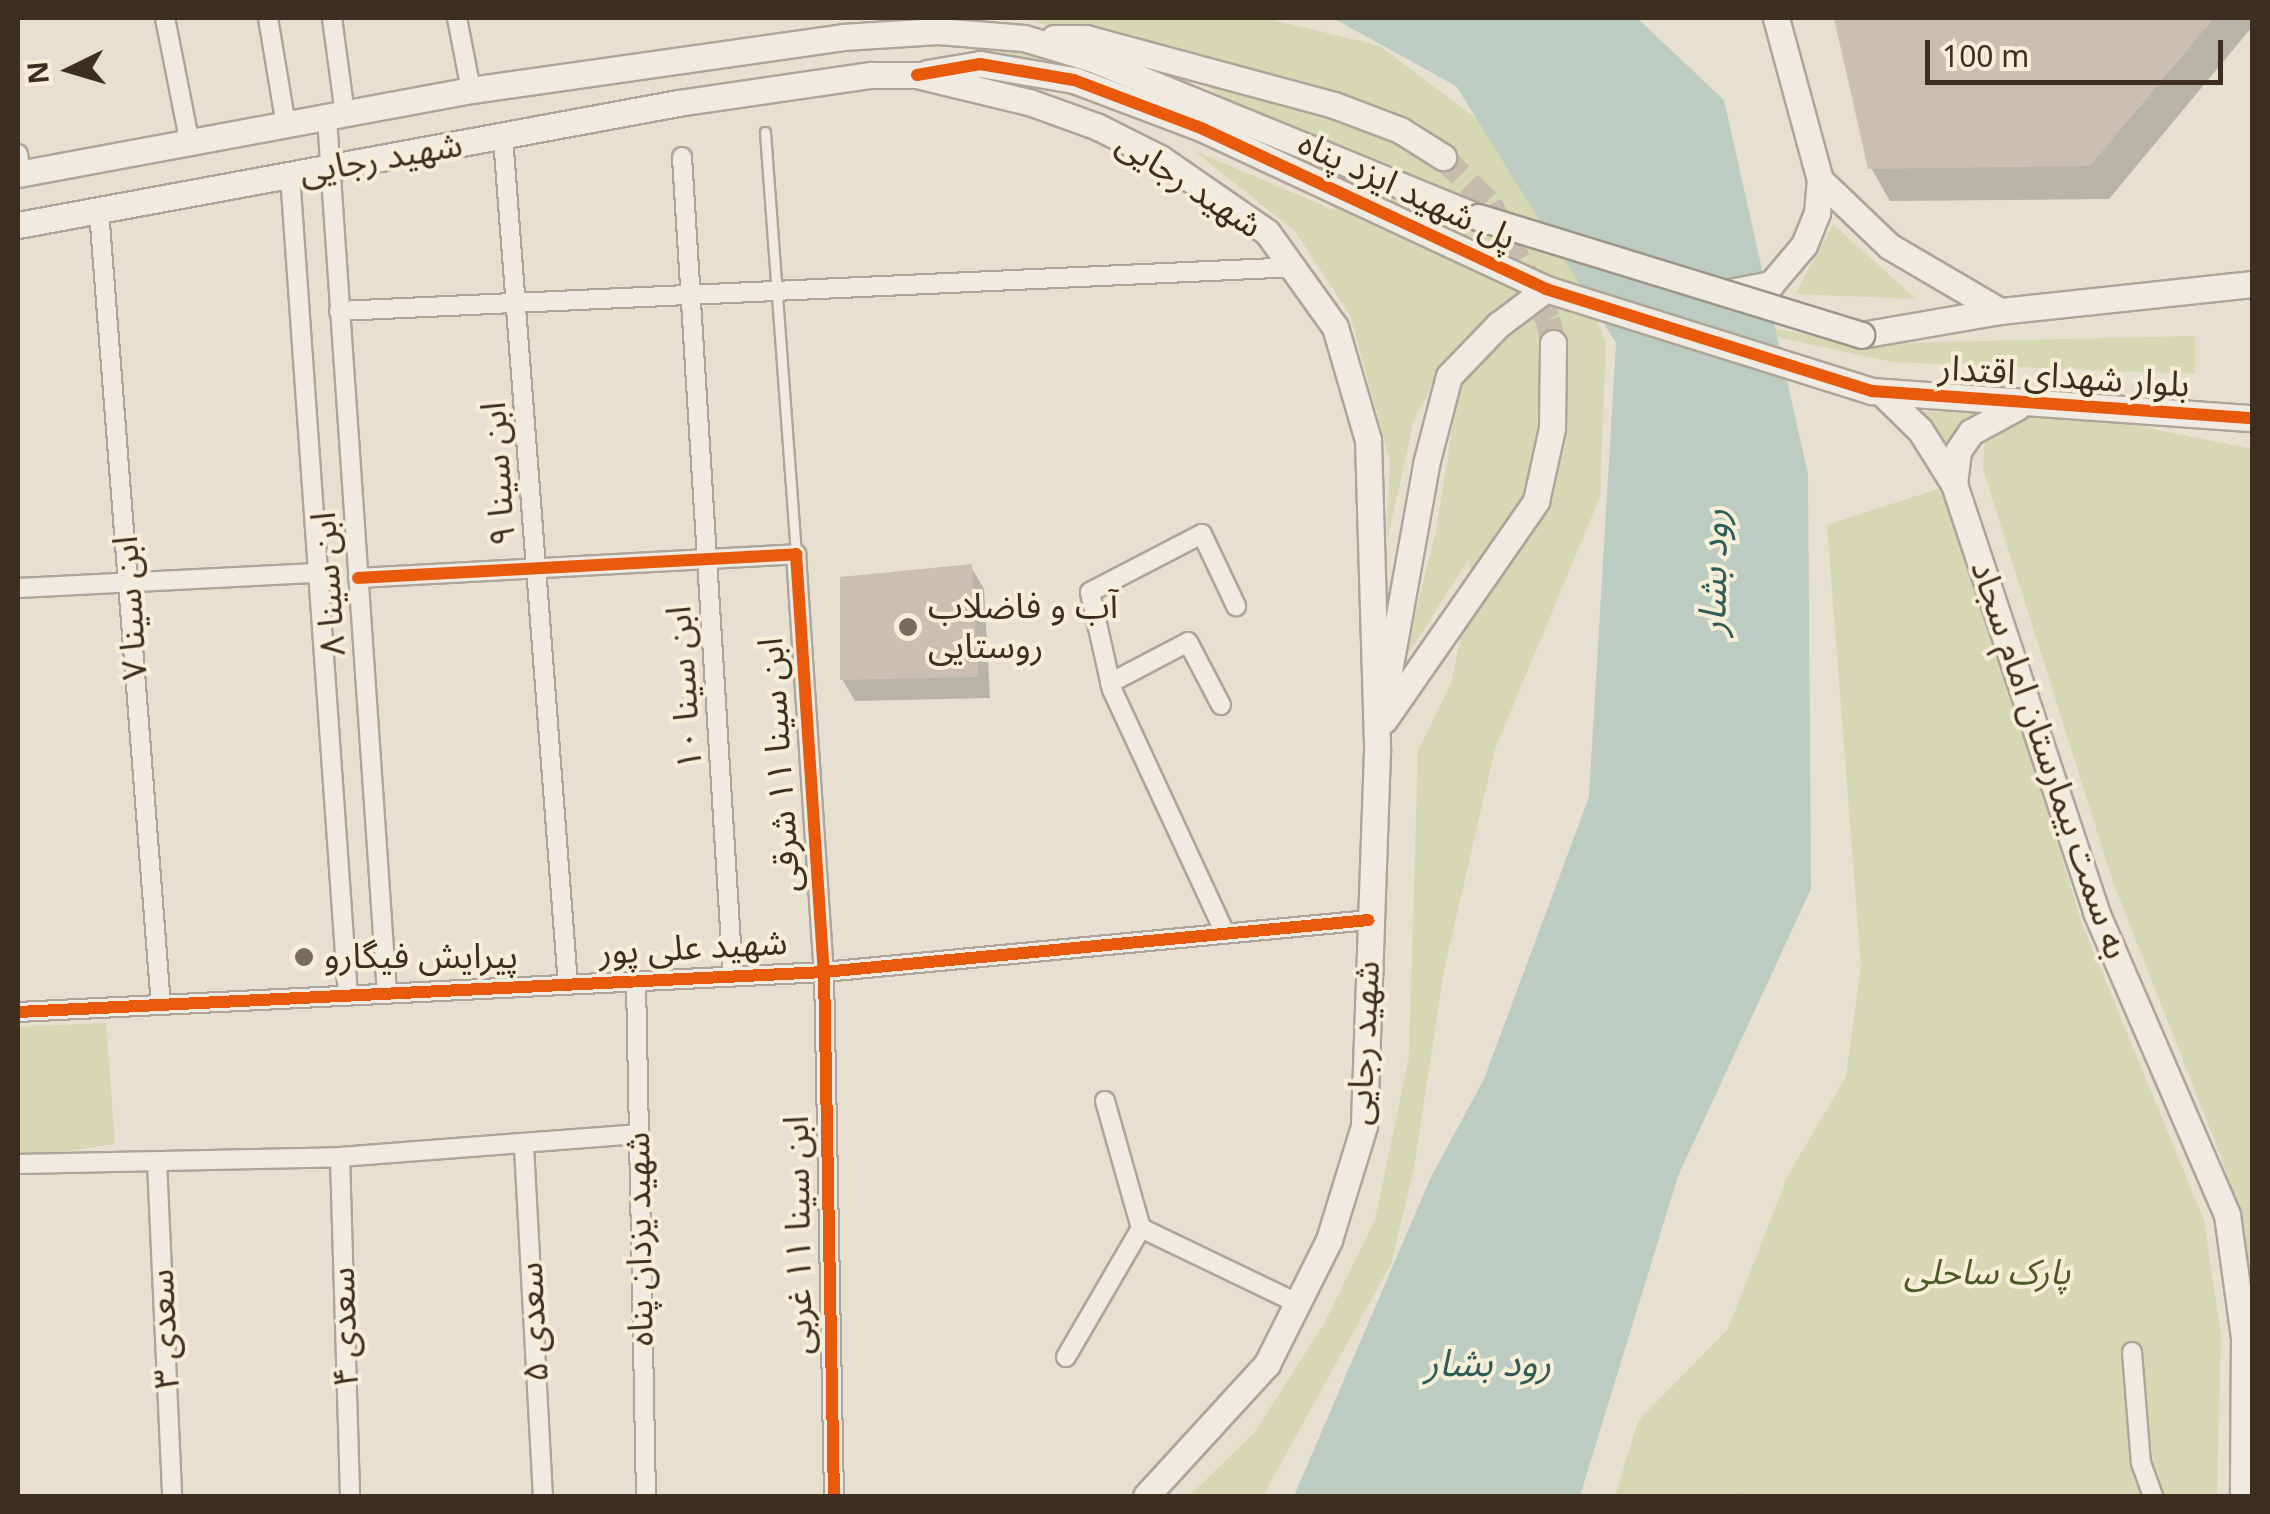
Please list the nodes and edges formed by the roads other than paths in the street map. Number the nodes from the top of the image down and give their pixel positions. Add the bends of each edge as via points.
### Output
1 (165, 18) edge
2 (268, 18) edge
3 (332, 18) edge
4 (457, 18) edge
5 (1776, 18) edge
6 (1024, 38) junction
7 (800, 42) junction
8 (917, 75) junction
9 (807, 83) junction
10 (471, 90) junction
11 (336, 116) junction
12 (286, 125) junction
13 (765, 132) dead end
14 (504, 138) junction
15 (190, 144) junction
16 (682, 156) dead end
17 (1444, 156) tunnel mouth
18 (19, 167) edge
19 (330, 170) junction
20 (290, 176) junction
21 (1820, 180) junction
22 (98, 211) junction
23 (18, 225) edge
24 (1296, 267) junction
25 (2252, 284) edge
26 (777, 291) junction
27 (1553, 291) junction
28 (1725, 293) junction
29 (691, 295) junction
30 (516, 303) junction
31 (339, 311) junction
32 (2000, 311) junction
33 (1861, 335) joint
34 (1553, 343) tunnel mouth
35 (1876, 392) junction
36 (2022, 405) junction
37 (2252, 418) edge
38 (1954, 484) junction
39 (796, 554) junction
40 (707, 559) junction
41 (536, 568) junction
42 (318, 573) junction
43 (358, 578) junction
44 (129, 582) junction
45 (18, 588) edge
46 (1236, 606) dead end
47 (1110, 682) junction
48 (1221, 705) dead end
49 (1376, 732) junction
50 (1369, 920) junction
51 (1225, 934) junction
52 (824, 972) junction
53 (733, 976) junction
54 (636, 981) junction
55 (568, 984) junction
56 (388, 994) junction
57 (348, 996) junction
58 (161, 1005) junction
59 (18, 1012) edge
60 (1105, 1101) dead end
61 (637, 1134) junction
62 (524, 1147) junction
63 (340, 1157) junction
64 (158, 1162) junction
65 (18, 1164) edge
66 (1141, 1228) junction
67 (1298, 1303) junction
68 (2132, 1352) dead end
69 (1066, 1357) dead end
70 (172, 1496) edge
71 (350, 1496) edge
72 (544, 1496) edge
73 (646, 1496) edge
74 (834, 1496) edge
75 (1146, 1496) edge
76 (2153, 1496) edge
77 (2242, 1496) edge

1 - 15 street
2 - 12 street
3 - 11 street, ابن سینا ۸
4 - 10 street
5 - 21 main road
6 - 7 main road, پل شهید ایزد پناه via 938,31
6 - 17 main road via 1086,38 1334,105 1400,130
6 - 28 main road, پل شهید ایزد پناه, bridge via 1217,105 1478,217
7 - 9 main road
7 - 10 main road, شهید رجایی
8 - 9 main road, شهید رجایی
8 - 24 main road, شهید رجایی via 1029,102 1160,158 1267,232
8 - 27 main road, پل شهید ایزد پناه via 980,64 1074,80 1201,128
9 - 14 main road, شهید رجایی
10 - 11 main road, شهید رجایی
11 - 12 main road, شهید رجایی
11 - 19 street, ابن سینا ۸
12 - 15 main road, شهید رجایی
13 - 26 lane
14 - 19 main road, شهید رجایی
14 - 30 street, ابن سینا ۹
15 - 18 main road, شهید رجایی
16 - 29 street, ابن سینا ۱۰
19 - 20 main road, شهید رجایی
19 - 31 street, ابن سینا ۸
20 - 22 main road, شهید رجایی
20 - 42 street, ابن سینا ۸
21 - 28 main road via 1804,245 1771,284
21 - 32 main road via 1874,235
22 - 23 main road, شهید رجایی
22 - 44 street, ابن سینا ۷
24 - 26 street
24 - 49 main road, شهید رجایی via 1335,327 1368,440
25 - 32 main road, بلوار شهدای اقتدار
26 - 29 street
26 - 39 lane
27 - 35 main road, پل شهید ایزد پناه
27 - 49 main road via 1498,324 1449,376
28 - 33 main road, پل شهید ایزد پناه, bridge
29 - 30 street
29 - 40 street, ابن سینا ۱۰
30 - 31 street
30 - 41 street, ابن سینا ۹
31 - 43 street, ابن سینا ۸
32 - 33 main road, بلوار شهدای اقتدار
34 - 49 main road via 1552,428 1536,501
35 - 36 main road, بلوار شهدای اقتدار
35 - 38 main road, به سمت بیمارستان امام سجاد via 1920,430
36 - 37 main road, بلوار شهدای اقتدار
36 - 38 main road via 1971,432 1958,451
38 - 77 main road, به سمت بیمارستان امام سجاد via 2096,912 2226,1215 2244,1337
39 - 40 street
39 - 52 street, ابن سینا ۱۱ شرقی
40 - 41 street
40 - 53 street, ابن سینا ۱۰
41 - 43 street
41 - 55 street, ابن سینا ۹
42 - 44 street
42 - 57 street, ابن سینا ۸
43 - 56 street, ابن سینا ۸
44 - 45 street
44 - 58 street, ابن سینا ۷
46 - 47 street via 1202,534 1090,592
47 - 48 street via 1188,642
47 - 51 street
49 - 50 main road, شهید رجایی
50 - 51 street, شهید علی پور
50 - 67 main road, شهید رجایی via 1364,1126 1329,1240
51 - 52 street, شهید علی پور
52 - 53 street, شهید علی پور
52 - 74 street, ابن سینا ۱۱ غربی
53 - 54 street, شهید علی پور
54 - 55 street, شهید علی پور
54 - 61 street, شهید یزدان پناه
55 - 56 street, شهید علی پور
56 - 57 street, شهید علی پور
57 - 58 street, شهید علی پور
58 - 59 street, شهید علی پور
60 - 66 street
61 - 62 street
61 - 73 street, شهید یزدان پناه
62 - 63 street
62 - 72 street, سعدی ۵
63 - 64 street
63 - 71 street, سعدی ۴
64 - 65 street
64 - 70 street, سعدی ۳
66 - 67 street
66 - 69 street
67 - 75 main road, شهید رجایی via 1267,1364
68 - 76 street via 2141,1464

